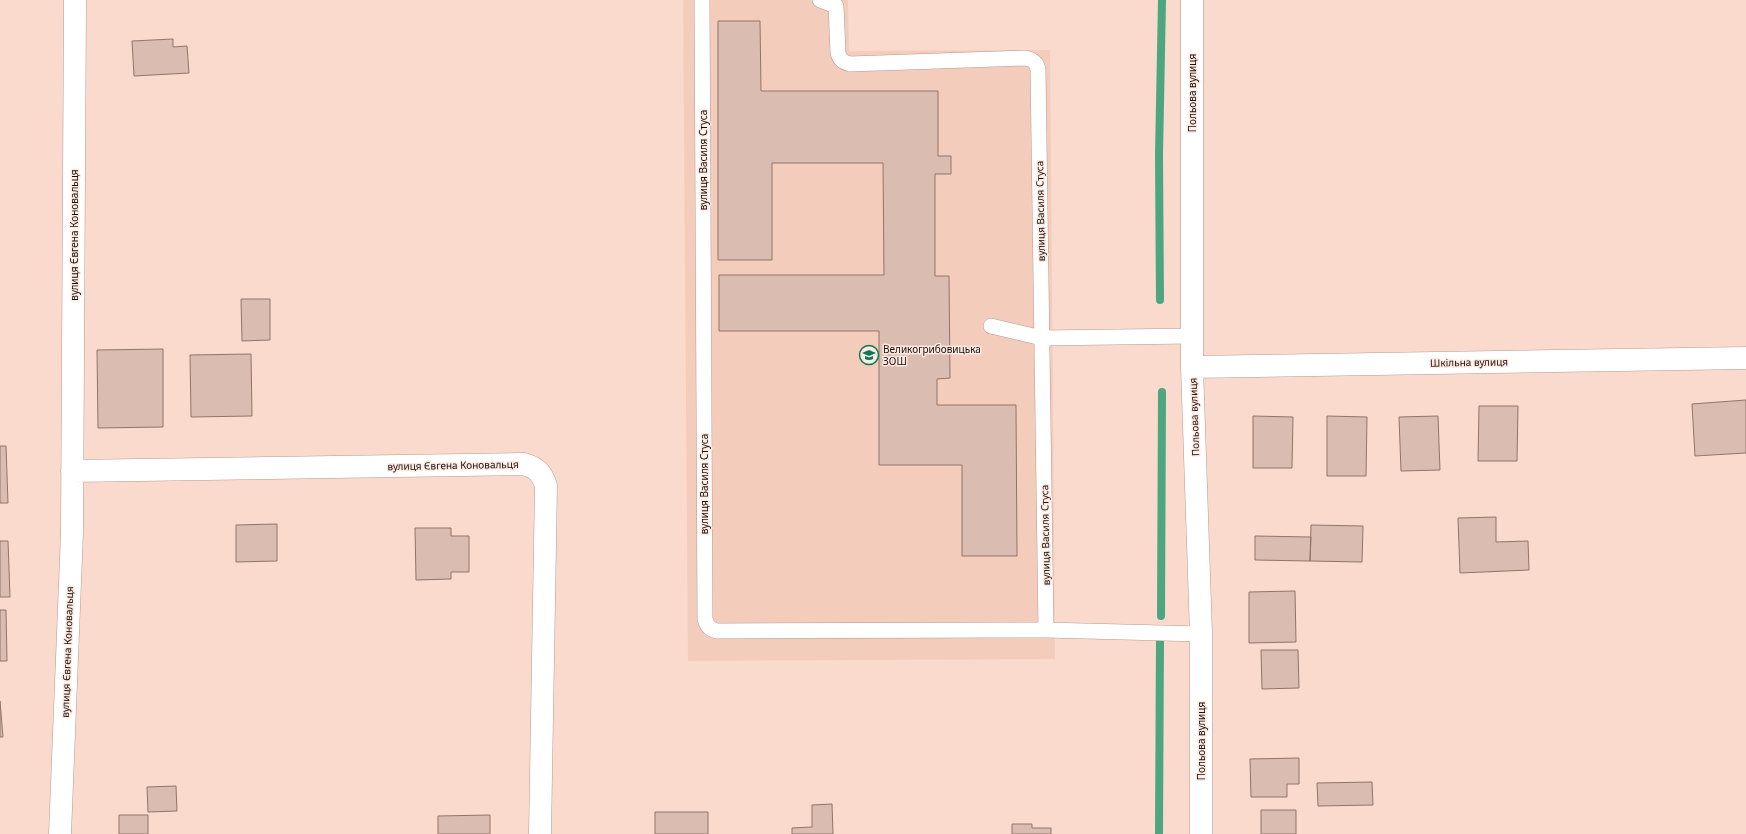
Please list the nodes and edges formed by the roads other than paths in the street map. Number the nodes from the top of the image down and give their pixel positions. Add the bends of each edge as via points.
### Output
1 (75, 0) edge
2 (702, 0) edge
3 (820, 0) edge
4 (1192, 0) edge
5 (991, 326) dead end
6 (1192, 336) junction
7 (1042, 338) junction
8 (1746, 358) edge
9 (1192, 367) junction
10 (72, 471) junction
11 (1046, 630) junction
12 (1201, 634) junction
13 (60, 834) edge
14 (540, 834) edge
15 (1201, 834) edge

1 - 10 street, вулиця Євгена Коновальця
2 - 11 lane, вулиця Василя Стуса via 707,625 711,630 717,631
3 - 7 lane, вулиця Василя Стуса via 836,6 838,53 844,62 850,64 1026,58 1037,64
4 - 6 street, Польова вулиця
5 - 7 lane
6 - 7 lane
6 - 9 street, Польова вулиця
7 - 11 lane, вулиця Василя Стуса
8 - 9 street, Шкільна вулиця
9 - 12 street, Польова вулиця
10 - 13 street, вулиця Євгена Коновальця via 72,532
10 - 14 street, вулиця Євгена Коновальця via 524,464 535,467 543,475 546,486
11 - 12 lane, вулиця Василя Стуса
12 - 15 street, Польова вулиця

